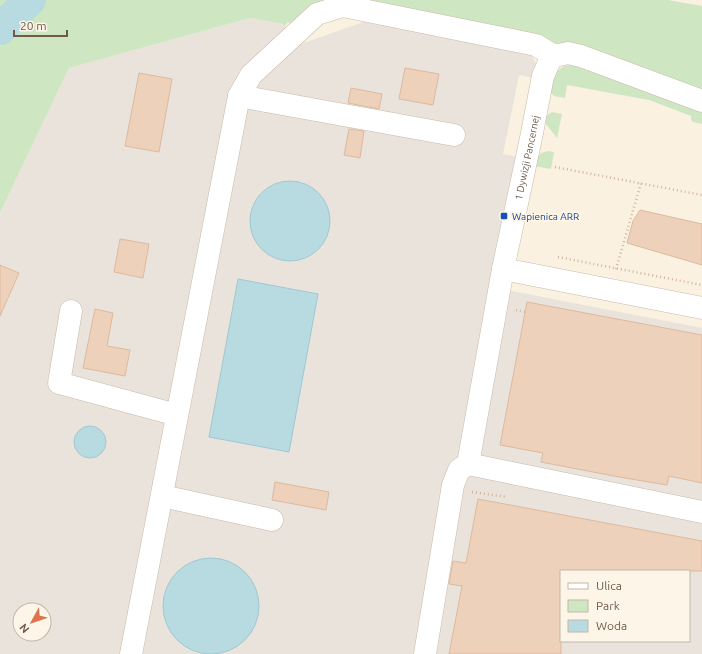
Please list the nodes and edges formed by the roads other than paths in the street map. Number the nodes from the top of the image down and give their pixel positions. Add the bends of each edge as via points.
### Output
1 (554, 56) junction
2 (239, 96) junction
3 (702, 101) edge
4 (454, 135) dead end
5 (503, 269) junction
6 (702, 308) edge
7 (71, 311) dead end
8 (177, 415) junction
9 (468, 464) junction
10 (162, 496) junction
11 (702, 512) edge
12 (272, 520) dead end
13 (131, 654) edge
14 (425, 654) edge

1 - 2 street via 536,45 343,6 317,14 252,75
1 - 3 street via 568,53 581,56
1 - 5 street, 1 Dywizji Pancernej via 543,76
2 - 4 street
2 - 8 street
5 - 6 street
5 - 9 street, 1 Dywizji Pancernej
7 - 8 street via 59,383
8 - 10 street
9 - 11 street
9 - 14 street via 459,470 452,485
10 - 12 street
10 - 13 street

